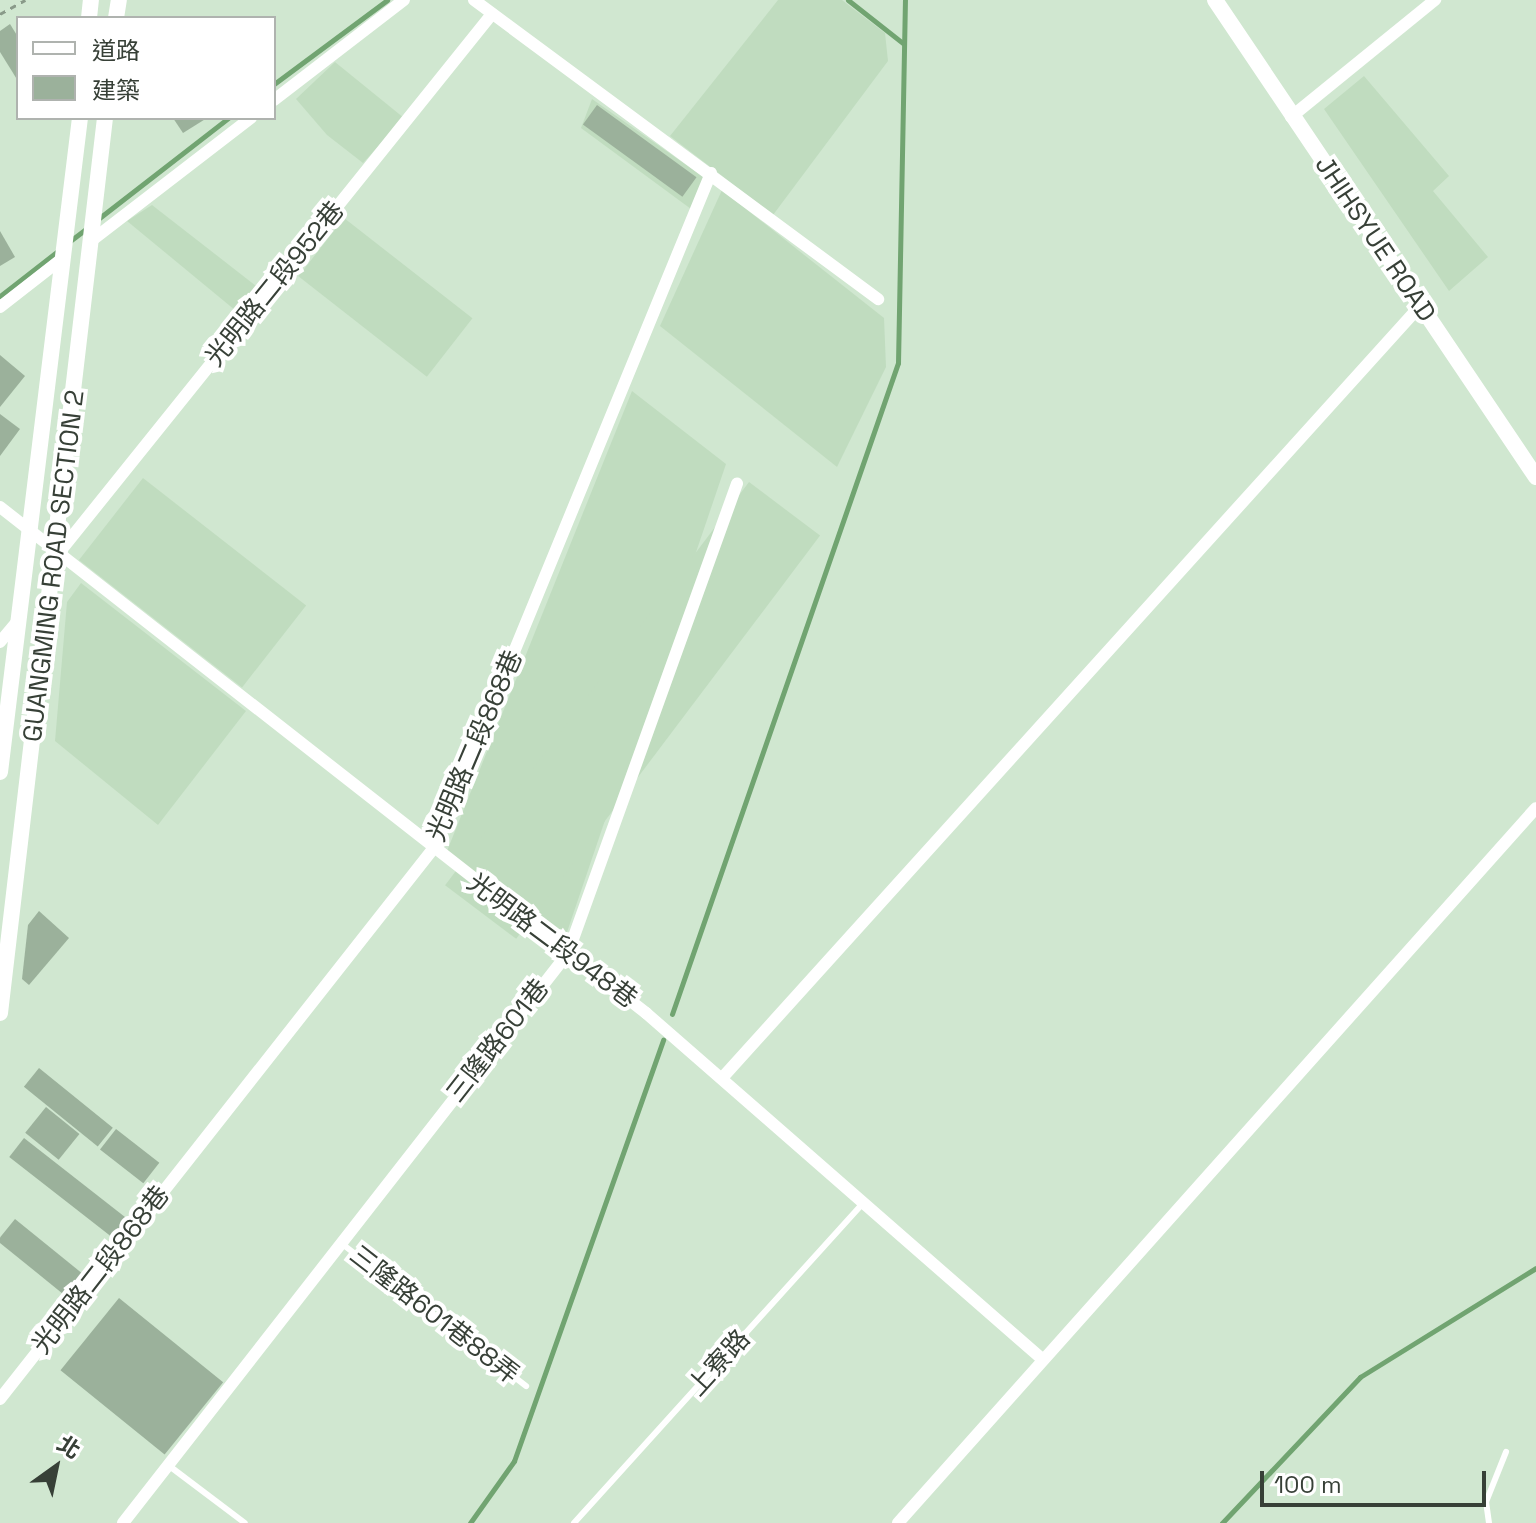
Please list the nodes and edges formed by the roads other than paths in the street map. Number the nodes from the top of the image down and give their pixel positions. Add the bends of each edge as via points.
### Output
1 (404, 0) edge
2 (474, 0) edge
3 (1215, 0) edge
4 (1435, 0) edge
5 (492, 14) junction
6 (276, 98) edge
7 (1291, 117) junction
8 (80, 120) edge
9 (105, 120) edge
10 (248, 120) edge
11 (711, 173) junction
12 (91, 241) junction
13 (63, 258) junction
14 (878, 299) dead end
15 (1420, 306) junction
16 (0, 307) edge
17 (1536, 477) edge
18 (737, 484) dead end
19 (0, 507) edge
20 (30, 530) junction
21 (52, 548) junction
22 (19, 619) junction
23 (0, 642) edge
24 (0, 772) edge
25 (1536, 808) edge
26 (433, 849) junction
27 (568, 953) junction
28 (0, 1013) edge
29 (723, 1077) junction
30 (863, 1203) junction
31 (341, 1243) junction
32 (1042, 1359) junction
33 (526, 1386) dead end
34 (0, 1399) edge
35 (1506, 1452) dead end
36 (168, 1465) junction
37 (123, 1523) edge
38 (245, 1523) edge
39 (574, 1523) edge
40 (898, 1523) edge
41 (1489, 1523) edge

1 - 6 street
2 - 5 street
3 - 7 street, JHIHSYUE ROAD
4 - 7 street
5 - 11 street
5 - 21 street, 光明路二段952巷
7 - 15 street, JHIHSYUE ROAD
8 - 13 street, GUANGMING ROAD SECTION 2
9 - 12 street, GUANGMING ROAD SECTION 2
10 - 12 street
11 - 14 street
11 - 26 street, 光明路二段868巷
12 - 21 street, GUANGMING ROAD SECTION 2
13 - 16 street
13 - 20 street, GUANGMING ROAD SECTION 2
15 - 17 street, JHIHSYUE ROAD
15 - 29 street
18 - 27 street, 三隆路601巷
19 - 20 street, 光明路二段948巷
20 - 21 street, 光明路二段948巷
20 - 22 street, GUANGMING ROAD SECTION 2
21 - 26 street, 光明路二段948巷
21 - 28 street, GUANGMING ROAD SECTION 2
22 - 23 street
22 - 24 street, GUANGMING ROAD SECTION 2
25 - 32 street
26 - 27 street, 光明路二段948巷
26 - 34 street, 光明路二段868巷
27 - 29 street, 光明路二段948巷
27 - 31 street, 三隆路601巷
29 - 30 street, 光明路二段948巷
30 - 32 street, 光明路二段948巷
30 - 39 lane, 上寮路
31 - 33 lane, 三隆路601巷88弄
31 - 36 street, 三隆路601巷
32 - 40 street
35 - 41 lane via 1486,1502
36 - 37 street, 三隆路601巷
36 - 38 lane

